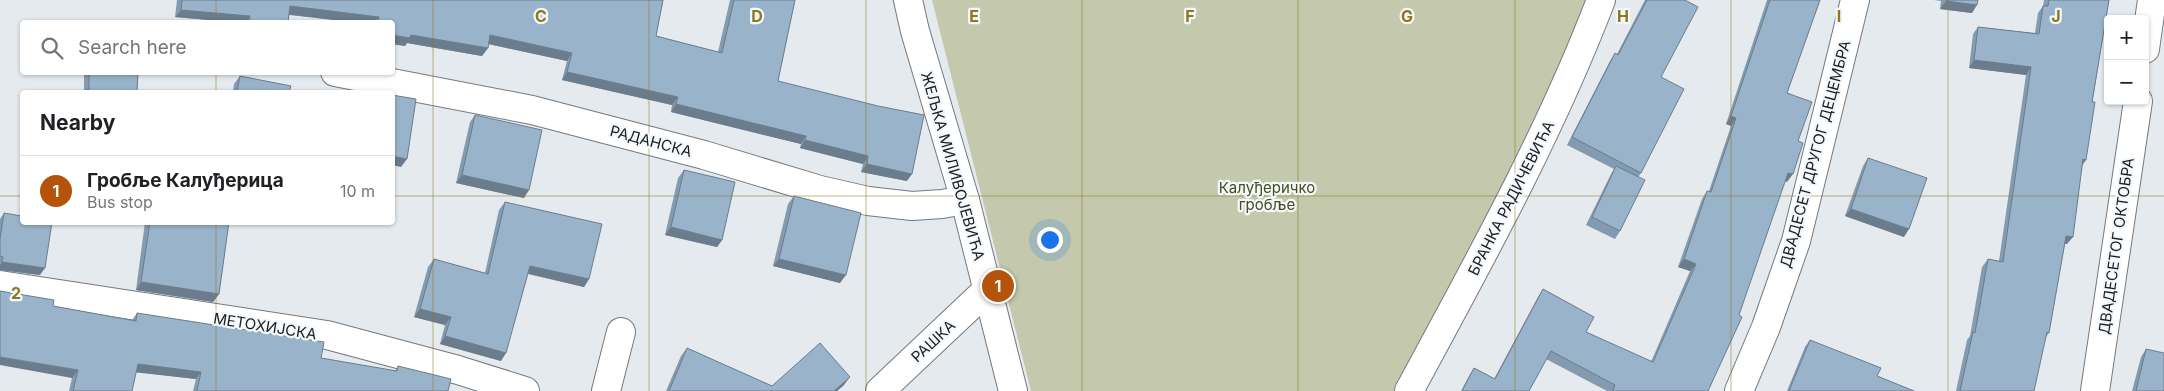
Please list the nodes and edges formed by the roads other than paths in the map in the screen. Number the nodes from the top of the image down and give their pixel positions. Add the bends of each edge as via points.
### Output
1 (908, 0) edge
2 (1601, 0) edge
3 (1855, 0) edge
4 (2152, 0) edge
5 (2149, 21) edge
6 (351, 75) edge
7 (2137, 105) edge
8 (965, 200) junction
9 (0, 285) edge
10 (987, 290) junction
11 (621, 332) dead end
12 (525, 391) edge
13 (606, 391) edge
14 (880, 391) edge
15 (1013, 391) edge
16 (1409, 391) edge
17 (1739, 391) edge
18 (2095, 391) edge

1 - 8 street, ЖЕЉКА МИЛИВОЈЕВИЋА
2 - 16 street, БРАНКА РАДИЧЕВИЋА via 1571,77 1502,221
3 - 17 street, ДВАДЕСЕТ ДРУГОГ ДЕЦЕМБРА via 1796,241 1766,327
4 - 5 street
6 - 8 street, РАДАНСКА via 532,110 704,155 820,190 868,200 912,206
7 - 18 street, ДВАДЕСЕТОГ ОКТОБРА
8 - 10 street, ЖЕЉКА МИЛИВОЈЕВИЋА
9 - 12 street, МЕТОХИЈСКА via 327,335
10 - 14 street, РАШКА
10 - 15 street, ЖЕЉКА МИЛИВОЈЕВИЋА
11 - 13 street

